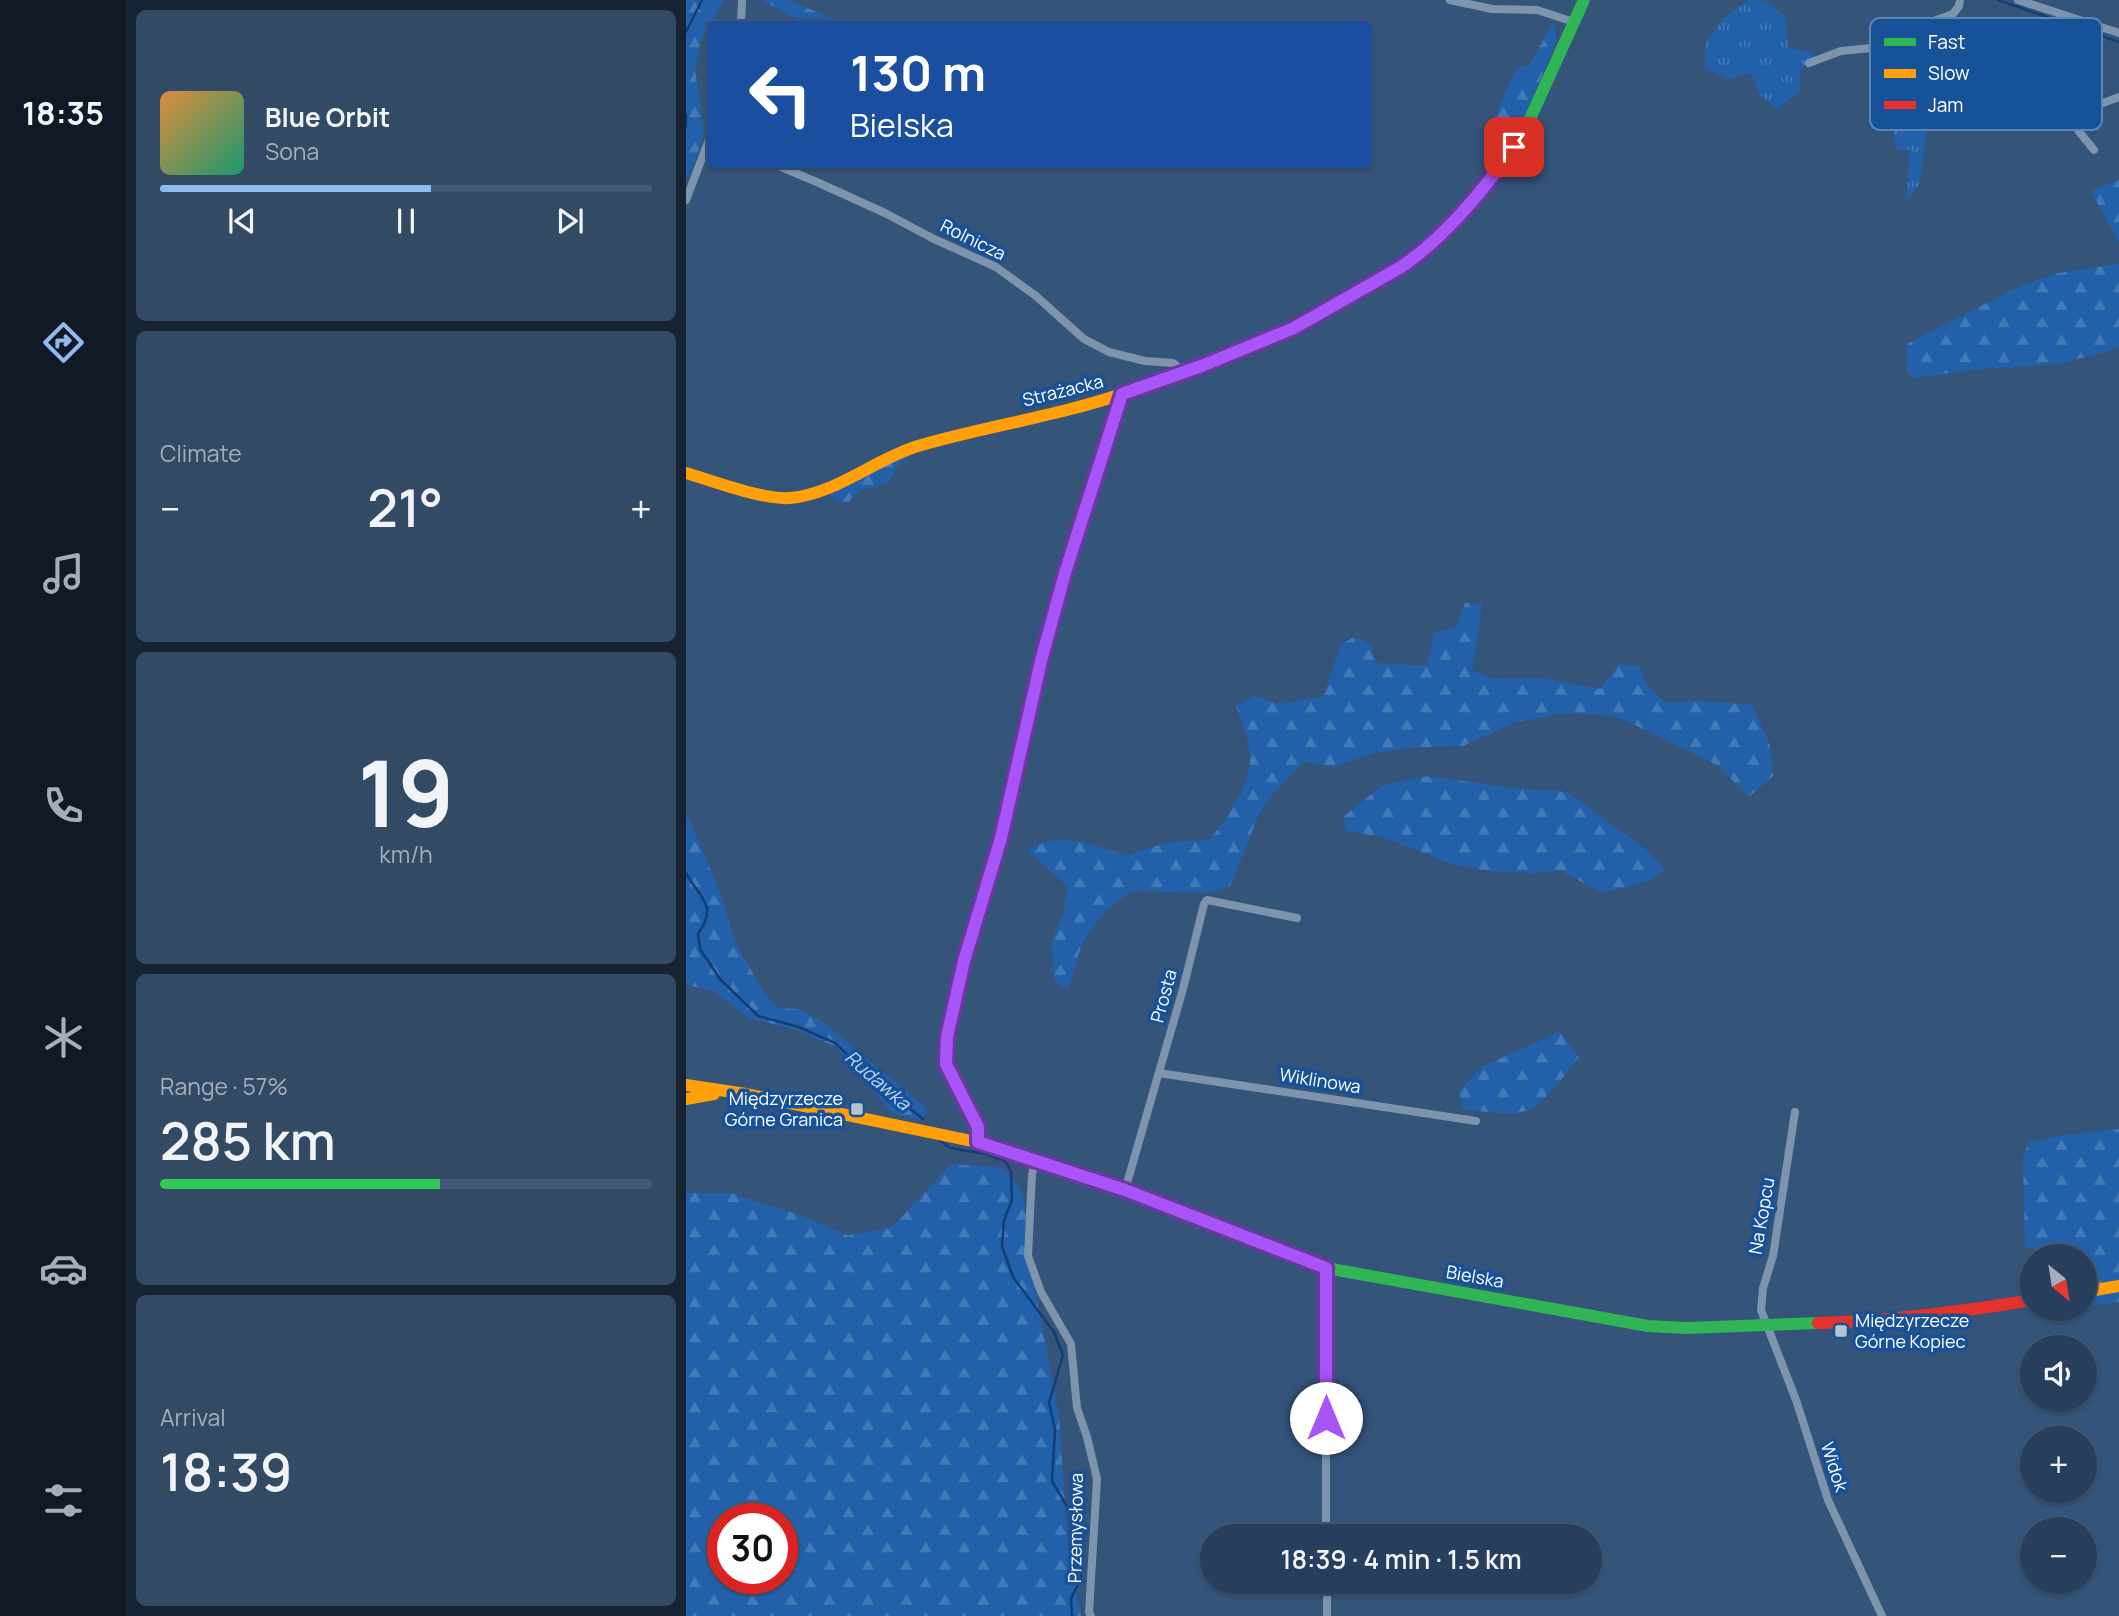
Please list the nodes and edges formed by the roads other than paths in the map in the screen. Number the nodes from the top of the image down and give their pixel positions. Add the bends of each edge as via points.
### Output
1 (742, 0) edge
2 (1450, 0) edge
3 (1584, 0) edge
4 (1960, 0) edge
5 (2018, 0) edge
6 (1942, 18) edge
7 (2073, 18) edge
8 (741, 21) edge
9 (1574, 22) junction
10 (2102, 27) edge
11 (2119, 33) edge
12 (1870, 48) edge
13 (1809, 63) dead end
14 (2119, 96) edge
15 (2102, 103) edge
16 (2078, 130) edge
17 (707, 148) edge
18 (2094, 150) dead end
19 (783, 168) edge
20 (686, 200) edge
21 (1185, 372) junction
22 (1122, 394) junction
23 (686, 473) edge
24 (1297, 918) dead end
25 (1159, 1073) junction
26 (686, 1085) edge
27 (735, 1092) junction
28 (686, 1099) edge
29 (1795, 1112) dead end
30 (1476, 1121) dead end
31 (978, 1142) junction
32 (1036, 1159) junction
33 (1125, 1190) junction
34 (1326, 1268) junction
35 (2119, 1286) edge
36 (2097, 1290) edge
37 (2020, 1302) edge
38 (1765, 1324) junction
39 (1326, 1524) edge
40 (1326, 1594) edge
41 (1091, 1616) edge
42 (1327, 1616) edge
43 (1882, 1616) edge

1 - 8 street
2 - 9 street via 1492,9 1537,10
3 - 9 street, Strażacka
4 - 6 street via 1953,14
5 - 7 street
9 - 21 street, Strażacka via 1524,132 1486,183 1418,256 1294,328
10 - 11 street
12 - 13 street via 1841,51
14 - 15 street
16 - 18 street
17 - 20 street
19 - 21 street, Rolnicza via 996,267 1084,339 1109,352 1172,363
21 - 22 street, Strażacka
22 - 23 street, Strażacka via 915,447 813,494 787,498
22 - 31 street via 1044,648 1001,838 947,1037 946,1064 978,1127
24 - 25 street, Prosta via 1207,900
25 - 30 street, Wiklinowa
25 - 33 street, Prosta
26 - 27 street, Bielska
27 - 28 street
27 - 31 street, Bielska
29 - 38 street, Na Kopcu via 1773,1256 1763,1288
31 - 32 street, Bielska
32 - 33 street, Bielska
32 - 41 street, Przemysłowa via 1028,1256 1041,1293 1071,1344 1077,1408 1097,1479
33 - 34 street, Bielska
34 - 38 street, Bielska via 1648,1326
34 - 39 street
35 - 36 street
37 - 38 street, Bielska via 1881,1321
38 - 43 street, Widok via 1796,1400 1828,1500
40 - 42 street

